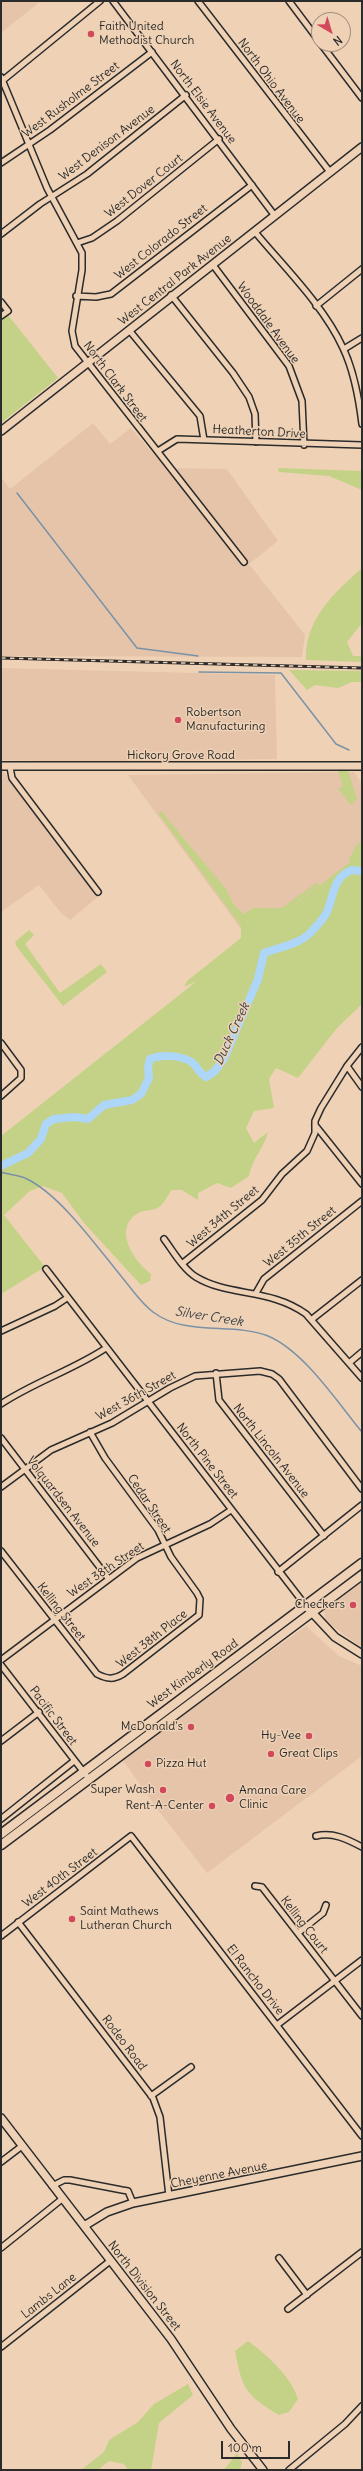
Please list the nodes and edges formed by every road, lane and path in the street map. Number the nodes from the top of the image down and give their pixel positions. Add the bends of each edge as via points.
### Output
1 (100, 1) edge
2 (114, 1) edge
3 (198, 1) edge
4 (289, 1) edge
5 (311, 30) edge
6 (152, 52) junction
7 (327, 52) edge
8 (2, 79) edge
9 (186, 95) junction
10 (362, 98) edge
11 (219, 139) junction
12 (29, 144) junction
13 (362, 147) edge
14 (1, 163) edge
15 (330, 172) junction
16 (252, 185) junction
17 (51, 196) junction
18 (274, 216) junction
19 (254, 232) junction
20 (1, 234) edge
21 (77, 243) junction
22 (213, 265) junction
23 (362, 269) edge
24 (172, 295) junction
25 (76, 296) junction
26 (1, 302) edge
27 (316, 306) junction
28 (1, 316) edge
29 (130, 330) junction
30 (362, 338) edge
31 (344, 349) junction
32 (87, 363) junction
33 (360, 397) edge
34 (362, 424) edge
35 (1, 431) edge
36 (204, 440) junction
37 (256, 442) junction
38 (304, 445) junction
39 (362, 445) edge
40 (158, 451) junction
41 (244, 562) dead end
42 (1, 766) edge
43 (362, 766) edge
44 (10, 768) junction
45 (98, 892) dead end
46 (1, 1043) edge
47 (362, 1047) edge
48 (347, 1066) junction
49 (362, 1087) edge
50 (1, 1096) edge
51 (315, 1125) junction
52 (362, 1184) edge
53 (362, 1201) edge
54 (164, 1240) dead end
55 (183, 1263) junction
56 (46, 1269) dead end
57 (362, 1280) edge
58 (256, 1293) junction
59 (67, 1298) junction
60 (311, 1320) junction
61 (1, 1331) edge
62 (106, 1348) junction
63 (362, 1352) edge
64 (349, 1363) junction
65 (216, 1373) junction
66 (362, 1378) edge
67 (147, 1402) junction
68 (1, 1404) edge
69 (90, 1432) junction
70 (1, 1438) edge
71 (25, 1469) junction
72 (1, 1487) edge
73 (362, 1489) edge
74 (362, 1505) edge
75 (231, 1510) junction
76 (324, 1536) junction
77 (164, 1544) junction
78 (1, 1551) edge
79 (362, 1563) edge
80 (278, 1572) junction
81 (362, 1575) edge
82 (108, 1578) junction
83 (200, 1608) joint
84 (308, 1610) junction
85 (53, 1620) junction
86 (362, 1654) edge
87 (1, 1660) edge
88 (1, 1665) edge
89 (110, 1678) joint
90 (39, 1712) junction
91 (1, 1741) edge
92 (74, 1761) junction
93 (83, 1772) junction
94 (89, 1779) junction
95 (1, 1819) edge
96 (1, 1834) edge
97 (131, 1836) joint
98 (316, 1836) dead end
99 (1, 1845) edge
100 (362, 1847) edge
101 (255, 1886) dead end
102 (326, 1904) dead end
103 (18, 1922) junction
104 (298, 1933) junction
105 (1, 1936) edge
106 (362, 1960) edge
107 (335, 1980) junction
108 (362, 2016) edge
109 (277, 2025) junction
110 (191, 2067) dead end
111 (151, 2096) junction
112 (1, 2118) edge
113 (362, 2136) edge
114 (22, 2146) junction
115 (362, 2156) edge
116 (1, 2162) edge
117 (52, 2186) junction
118 (168, 2196) junction
119 (62, 2199) junction
120 (134, 2203) junction
121 (84, 2226) junction
122 (1, 2248) edge
123 (362, 2252) edge
124 (279, 2258) dead end
125 (110, 2261) junction
126 (307, 2295) junction
127 (288, 2309) dead end
128 (1, 2347) edge
129 (362, 2406) edge
130 (263, 2470) edge
131 (289, 2470) edge

1 - 8 street
2 - 6 street, North Elsie Avenue
3 - 15 street, North Ohio Avenue
4 - 5 street
6 - 9 street, North Elsie Avenue
6 - 12 street, West Rusholme Street
7 - 10 street
8 - 12 street, North Clark Street
9 - 11 street, North Elsie Avenue
9 - 17 street, West Denison Avenue via 87,174
11 - 16 street, North Elsie Avenue
11 - 21 street, West Dover Court via 117,220 92,238
12 - 14 street, West Rusholme Street
12 - 17 street, North Clark Street
13 - 15 street, West Central Park Avenue
15 - 18 street, West Central Park Avenue
16 - 18 street, North Elsie Avenue
16 - 25 street, West Colorado Street via 111,294 96,297
17 - 20 street, West Denison Avenue
17 - 21 street, North Clark Street
18 - 19 street, West Central Park Avenue
19 - 22 street, West Central Park Avenue
19 - 27 street
21 - 25 street, North Clark Street via 82,261
22 - 24 street, West Central Park Avenue
22 - 38 street, Wooddale Avenue via 289,366 302,401
23 - 27 street
24 - 29 street, West Central Park Avenue
24 - 37 street via 249,397 255,414
25 - 32 street, North Clark Street via 72,331 75,346
26 - 28 street via 8,311
27 - 31 street
29 - 32 street, West Central Park Avenue
29 - 36 street via 200,416
30 - 31 street
31 - 33 street
32 - 35 street, West Central Park Avenue
32 - 40 street, North Clark Street
33 - 34 street
36 - 37 street, Heatherton Drive
36 - 40 street, Heatherton Drive via 177,440
37 - 38 street, Heatherton Drive
38 - 39 street, Heatherton Drive
40 - 41 street, North Clark Street
42 - 44 street, Hickory Grove Road
43 - 44 street, Hickory Grove Road
44 - 45 street via 12,778
46 - 50 street via 21,1070 21,1078
47 - 48 street, West 34th Street
48 - 49 street
48 - 51 street, West 34th Street via 321,1108
51 - 52 street
51 - 55 street, West 34th Street via 315,1133 307,1151 282,1174 262,1200
53 - 58 street, West 35th Street via 264,1279
54 - 55 street
55 - 58 street via 195,1276 208,1282
56 - 59 street, North Pine Street
57 - 60 street
58 - 60 street via 284,1301
59 - 61 street
59 - 62 street, North Pine Street
60 - 64 street
62 - 67 street, North Pine Street
62 - 68 street via 87,1361 20,1392
63 - 64 street
64 - 66 street
65 - 67 street, West 36th Street via 195,1376
65 - 73 street, West 36th Street via 260,1371 279,1379
65 - 76 street, North Lincoln Avenue via 219,1400
67 - 69 street, West 36th Street via 112,1423
67 - 75 street, North Pine Street
69 - 71 street, West 36th Street via 51,1450
69 - 77 street, Cedar Street via 105,1458 158,1530
70 - 71 street, Volquardsen Avenue
71 - 72 street, West 36th Street
71 - 82 street, Volquardsen Avenue
74 - 76 street
75 - 77 street, West 38th Street via 210,1524
75 - 80 street, North Pine Street
76 - 80 street
77 - 82 street, West 38th Street via 137,1558
77 - 83 street, Cedar Street via 177,1567 197,1593
78 - 85 street, Kelling Street
79 - 84 main road, West Kimberly Road
80 - 84 street, North Pine Street
81 - 84 main road, West Kimberly Road
82 - 85 street, West 38th Street
83 - 89 street, West 38th Place via 195,1619 123,1674
84 - 86 street, North Pine Street via 335,1638
84 - 93 main road, West Kimberly Road
84 - 94 main road, West Kimberly Road
85 - 87 street, West 38th Street
85 - 89 street, Kelling Street via 97,1674
88 - 90 street, Pacific Street
90 - 91 street
90 - 92 street, Pacific Street
92 - 93 street, Pacific Street
92 - 95 street
93 - 94 street, Pacific Street
93 - 96 main road, West Kimberly Road
94 - 99 main road, West Kimberly Road
97 - 103 street, West 40th Street
97 - 109 street, El Rancho Drive
98 - 100 street via 326,1834 348,1839
101 - 104 street, Kelling Court via 262,1887
102 - 104 street via 323,1913
103 - 105 street, West 40th Street
103 - 111 street, Rodeo Road
104 - 107 street, Kelling Court
106 - 107 street
107 - 108 street
107 - 109 street
109 - 113 street, El Rancho Drive
110 - 111 street
111 - 118 street, Rodeo Road via 160,2117
112 - 114 street, North Division Street
114 - 116 street
114 - 117 street, North Division Street
115 - 118 street, Cheyenne Avenue
117 - 119 street, North Division Street
117 - 120 street via 70,2180 128,2191
118 - 120 street, Cheyenne Avenue
119 - 121 street, North Division Street
119 - 122 street
120 - 121 street, Cheyenne Avenue via 107,2212
121 - 125 street, North Division Street
123 - 126 street
124 - 126 street
125 - 128 street, Lambs Lane
125 - 130 street, North Division Street via 171,2339 231,2429
126 - 127 street
129 - 131 street via 345,2424

